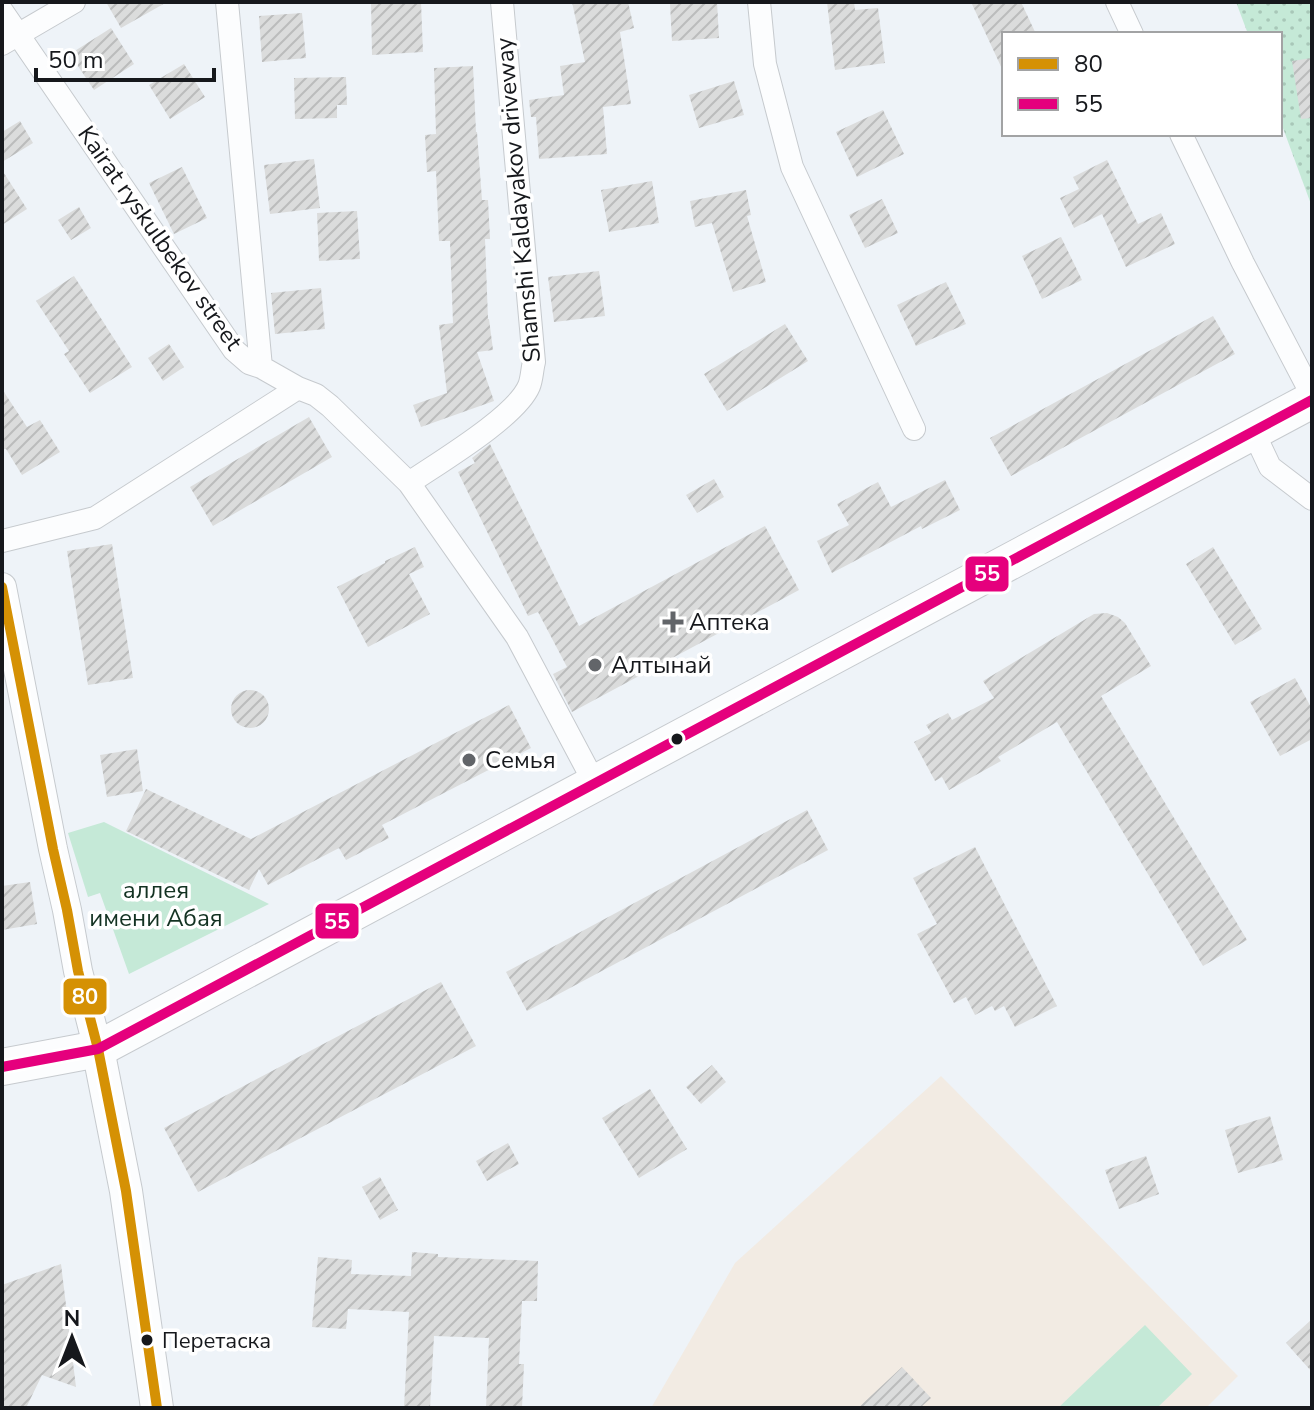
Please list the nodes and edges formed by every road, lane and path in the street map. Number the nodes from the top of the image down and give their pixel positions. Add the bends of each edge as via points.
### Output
1 (74, 2) edge
2 (227, 2) edge
3 (502, 2) edge
4 (759, 2) edge
5 (1117, 2) edge
6 (2, 11) edge
7 (1131, 32) edge
8 (10, 39) edge
9 (1182, 136) edge
10 (261, 367) junction
11 (298, 388) junction
12 (1312, 397) edge
13 (914, 429) dead end
14 (1253, 431) junction
15 (409, 483) junction
16 (1312, 499) edge
17 (2, 541) edge
18 (2, 587) edge
19 (594, 782) junction
20 (98, 1049) junction
21 (2, 1067) edge
22 (157, 1408) edge

1 - 8 street
2 - 10 street
3 - 15 street, Shamshi Kaldayakov driveway via 534,362 529,386 516,406
4 - 13 street via 765,64 792,167
5 - 7 street
6 - 8 street, Kairat ryskulbekov street
8 - 10 street, Kairat ryskulbekov street via 234,350
9 - 12 street
10 - 11 street, Kairat ryskulbekov street
11 - 15 street, Kairat ryskulbekov street via 330,406
11 - 17 street via 95,518
12 - 14 main road
14 - 16 street via 1270,467
14 - 19 main road
15 - 19 street, Kairat ryskulbekov street via 517,637
18 - 20 street
19 - 20 main road
20 - 21 main road
20 - 22 main road via 126,1191

